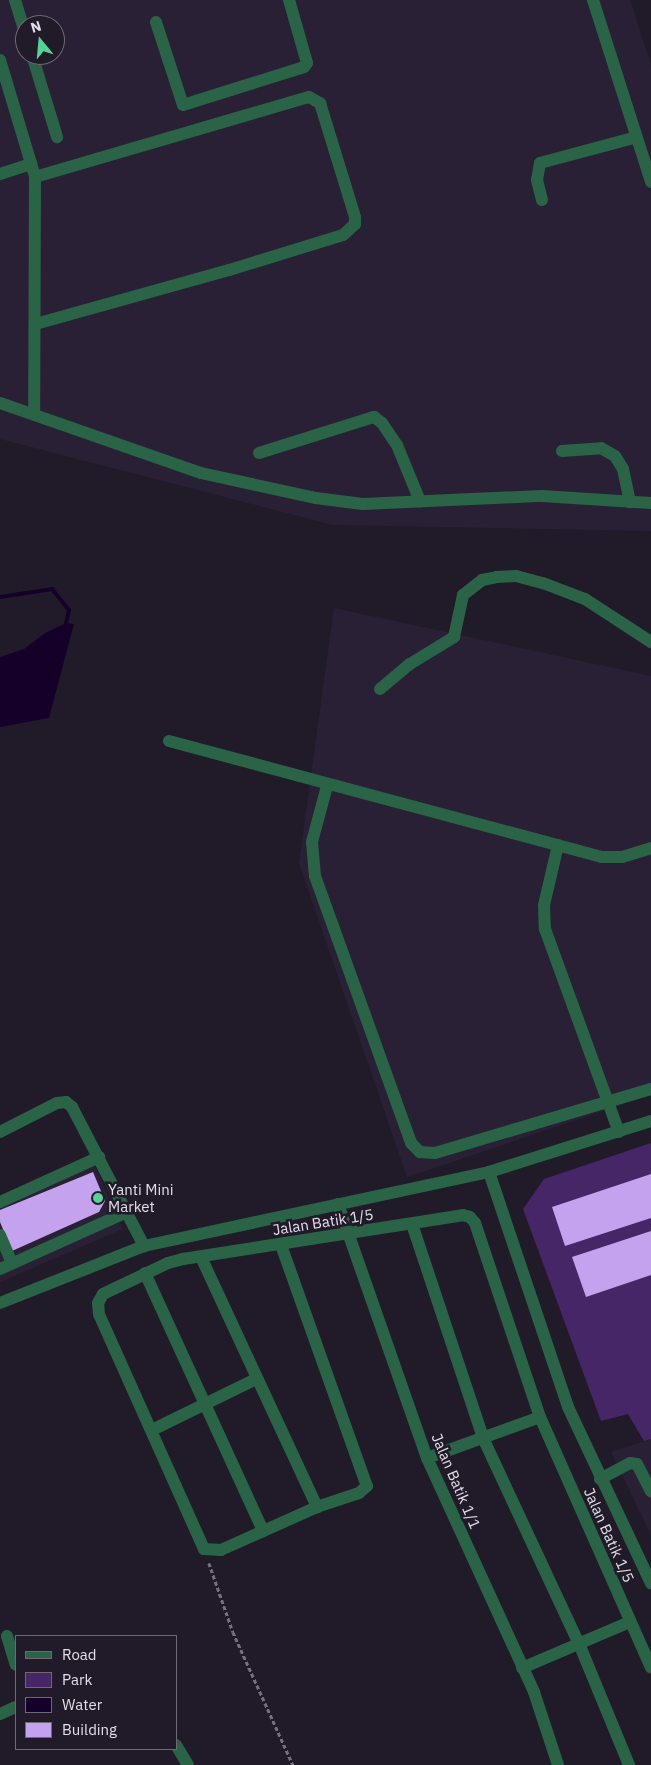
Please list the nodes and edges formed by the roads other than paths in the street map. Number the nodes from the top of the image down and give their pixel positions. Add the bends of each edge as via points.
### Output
1 (15, 0) edge
2 (289, 0) edge
3 (593, 0) edge
4 (20, 15) edge
5 (156, 22) dead end
6 (0, 60) edge
7 (35, 65) edge
8 (57, 137) dead end
9 (637, 137) junction
10 (33, 171) junction
11 (0, 174) edge
12 (651, 182) edge
13 (542, 200) dead end
14 (36, 324) junction
15 (0, 403) edge
16 (34, 412) junction
17 (562, 451) dead end
18 (259, 453) dead end
19 (420, 501) junction
20 (630, 502) junction
21 (651, 503) edge
22 (651, 642) edge
23 (380, 689) dead end
24 (169, 741) dead end
25 (327, 786) junction
26 (558, 845) junction
27 (651, 848) edge
28 (651, 1089) edge
29 (610, 1103) junction
30 (651, 1121) edge
31 (0, 1132) edge
32 (620, 1132) junction
33 (99, 1157) junction
34 (489, 1172) junction
35 (0, 1202) edge
36 (338, 1204) junction
37 (127, 1212) junction
38 (412, 1224) junction
39 (350, 1234) junction
40 (0, 1235) edge
41 (281, 1245) junction
42 (144, 1246) junction
43 (200, 1257) junction
44 (6, 1266) edge
45 (146, 1273) junction
46 (0, 1303) edge
47 (256, 1379) junction
48 (203, 1405) junction
49 (540, 1417) junction
50 (152, 1430) junction
51 (483, 1438) junction
52 (426, 1458) junction
53 (600, 1479) junction
54 (651, 1492) edge
55 (317, 1507) junction
56 (263, 1532) junction
57 (651, 1583) edge
58 (630, 1622) junction
59 (7, 1636) dead end
60 (580, 1646) junction
61 (15, 1662) edge
62 (522, 1668) junction
63 (651, 1668) edge
64 (15, 1707) edge
65 (0, 1714) edge
66 (178, 1748) edge
67 (188, 1765) edge
68 (558, 1765) edge
69 (629, 1765) edge

1 - 4 street
2 - 5 street via 307,63 304,67 183,105
3 - 9 street
6 - 10 street
7 - 8 street
9 - 12 street
9 - 13 street via 540,164 537,180
10 - 11 street
10 - 14 street
10 - 14 street via 309,97 320,103 356,217 355,224 343,234
14 - 16 street
15 - 16 street
16 - 19 street via 200,473 363,504
17 - 20 street via 601,448 615,456 623,468
18 - 19 street via 365,417 374,417 382,422 397,445
19 - 20 street via 542,496
20 - 21 street
22 - 23 street via 585,599 543,582 497,576 482,580 464,595 454,637 410,664
24 - 25 street
25 - 26 street
25 - 29 street via 312,842 315,876 411,1143 420,1152 436,1153
26 - 27 street via 614,858
26 - 29 street via 544,905 545,929
28 - 29 street
29 - 32 street
30 - 32 street
31 - 33 street via 57,1103 66,1102 72,1107
32 - 34 street
33 - 35 street
33 - 37 street
34 - 36 street
34 - 53 street via 568,1408
36 - 39 street, Jalan Batik 1/1
36 - 42 street
37 - 42 street
37 - 44 street
38 - 39 street, Jalan Batik 1/5
38 - 49 street, Jalan Batik 1/5 via 463,1215 475,1223
38 - 51 street
39 - 41 street, Jalan Batik 1/5
39 - 52 street, Jalan Batik 1/1
40 - 44 street
41 - 43 street, Jalan Batik 1/5
41 - 55 street via 367,1486 359,1493
42 - 46 street
43 - 45 street, Jalan Batik 1/5 via 168,1263
43 - 47 street
45 - 48 street
45 - 50 street, Jalan Batik 1/5 via 103,1294 98,1303 99,1314
47 - 48 street
47 - 55 street
48 - 50 street
48 - 56 street
49 - 51 street
49 - 58 street, Jalan Batik 1/5
50 - 56 street, Jalan Batik 1/5 via 204,1549 221,1550
51 - 52 street
51 - 60 street
52 - 62 street, Jalan Batik 1/1
53 - 54 street via 630,1463 637,1464
53 - 57 street
55 - 56 street
58 - 60 street
58 - 63 street, Jalan Batik 1/5
59 - 61 street
60 - 62 street
60 - 69 street
62 - 68 street, Jalan Batik 1/1 via 545,1722
64 - 65 street
66 - 67 street

